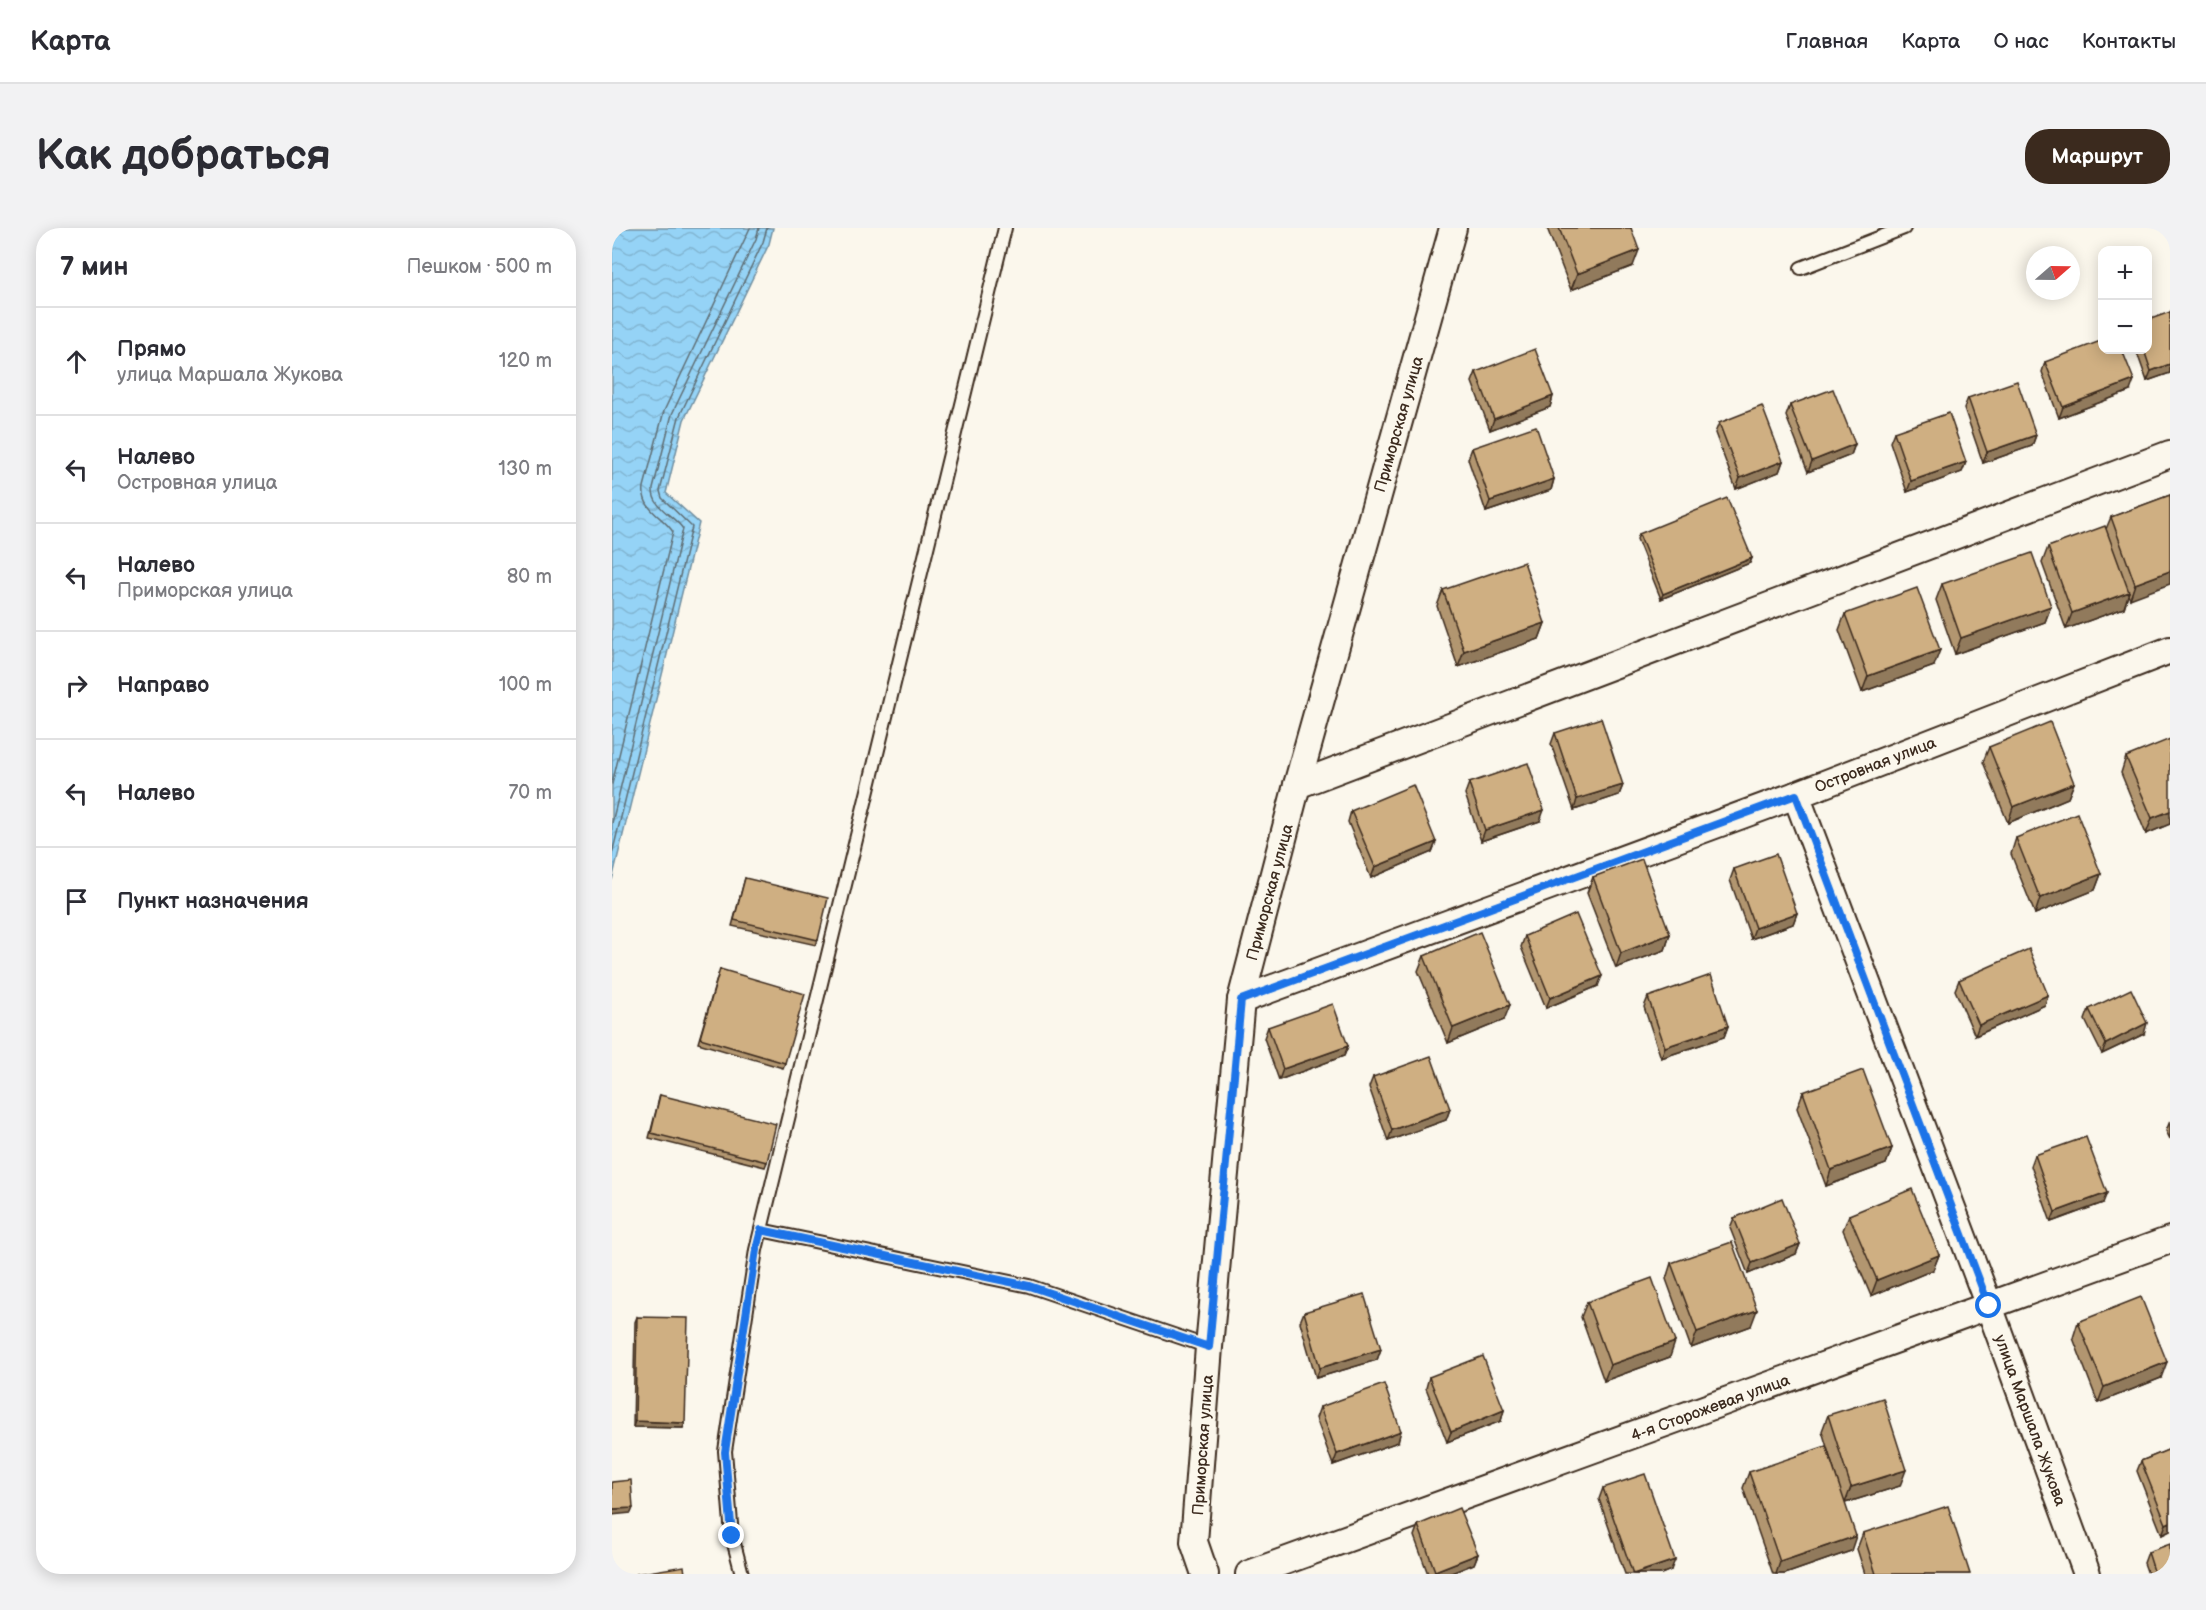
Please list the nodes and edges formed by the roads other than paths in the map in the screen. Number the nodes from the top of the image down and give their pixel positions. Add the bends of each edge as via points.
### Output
1 (1005, 228) edge
2 (1453, 228) edge
3 (1904, 228) edge
4 (1801, 268) dead end
5 (2170, 454) edge
6 (2170, 650) edge
7 (1297, 785) junction
8 (1796, 795) junction
9 (1241, 1000) junction
10 (761, 1230) junction
11 (2170, 1240) edge
12 (1989, 1306) junction
13 (1209, 1347) junction
14 (742, 1574) edge
15 (1204, 1574) edge
16 (1249, 1574) edge
17 (2087, 1574) edge

1 - 10 lane
2 - 7 street, Приморская улица
3 - 4 lane
5 - 7 street
6 - 8 street, Островная улица
7 - 9 street, Приморская улица
8 - 9 street, Островная улица
8 - 12 street, улица Маршала Жукова
9 - 13 street, Приморская улица
10 - 13 lane via 1029,1286
10 - 14 lane via 725,1452 732,1536
11 - 12 street, 4-я Сторожевая улица
12 - 16 street, 4-я Сторожевая улица
12 - 17 street, улица Маршала Жукова
13 - 15 street, Приморская улица via 1194,1542

